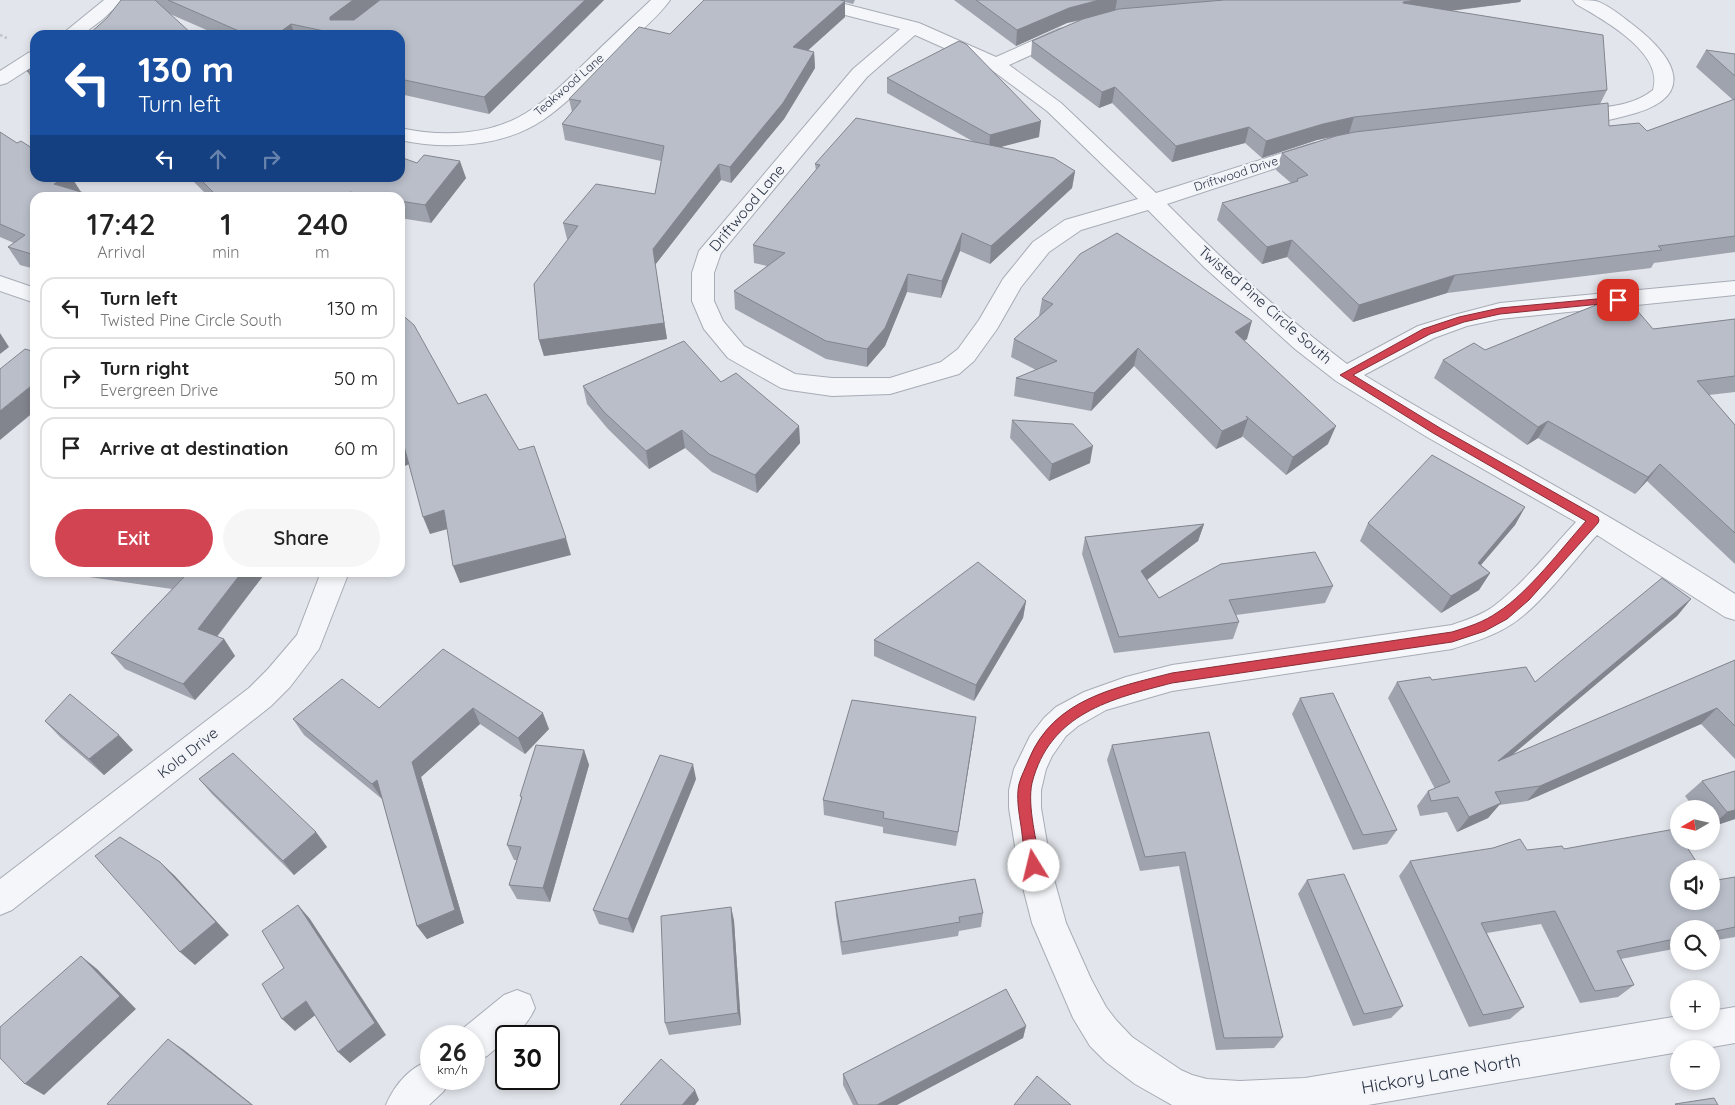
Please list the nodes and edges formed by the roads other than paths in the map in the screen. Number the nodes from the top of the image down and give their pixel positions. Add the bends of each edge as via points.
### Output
1 (114, 0) edge
2 (661, 0) edge
3 (808, 0) edge
4 (1582, 0) edge
5 (913, 27) junction
6 (1081, 27) edge
7 (77, 30) edge
8 (30, 60) edge
9 (996, 64) junction
10 (0, 79) edge
11 (1552, 119) edge
12 (405, 135) edge
13 (1333, 144) edge
14 (1151, 202) junction
15 (0, 283) edge
16 (1735, 288) edge
17 (30, 294) edge
18 (1345, 375) junction
19 (1594, 520) junction
20 (333, 577) edge
21 (1735, 610) edge
22 (0, 899) edge
23 (517, 1008) dead end
24 (1735, 1025) edge
25 (485, 1034) edge
26 (420, 1087) edge
27 (405, 1105) edge

1 - 7 street
2 - 12 street, Teakwood Lane via 564,93 533,118 506,130 474,136 438,139
3 - 5 street, Twisted Pine Circle South
4 - 11 street via 1622,25 1658,59 1665,77 1662,92 1632,110
5 - 9 street, Twisted Pine Circle South
5 - 14 street, Driftwood Lane via 860,73 710,251 703,273 703,300 712,324 736,352 790,382 832,386 890,386 950,368 966,356 990,324 1011,284 1040,247 1074,225
6 - 9 street
8 - 10 street
9 - 14 street, Twisted Pine Circle South via 1054,107
13 - 14 street, Driftwood Drive
14 - 18 street, Twisted Pine Circle South via 1212,262 1303,343
15 - 17 street
16 - 18 street via 1481,315 1426,332
18 - 19 street, Twisted Pine Circle South
19 - 21 street, Twisted Pine Circle South
19 - 24 street, Hickory Lane North via 1525,596 1503,615 1481,627 1452,637 1172,678 1089,704 1071,714 1041,745 1026,784 1026,811 1034,866 1053,935 1086,1009 1109,1039 1126,1056 1180,1090 1214,1099 1305,1097
20 - 22 street, Kola Drive via 309,641 280,678 260,697
23 - 25 street
26 - 27 street

